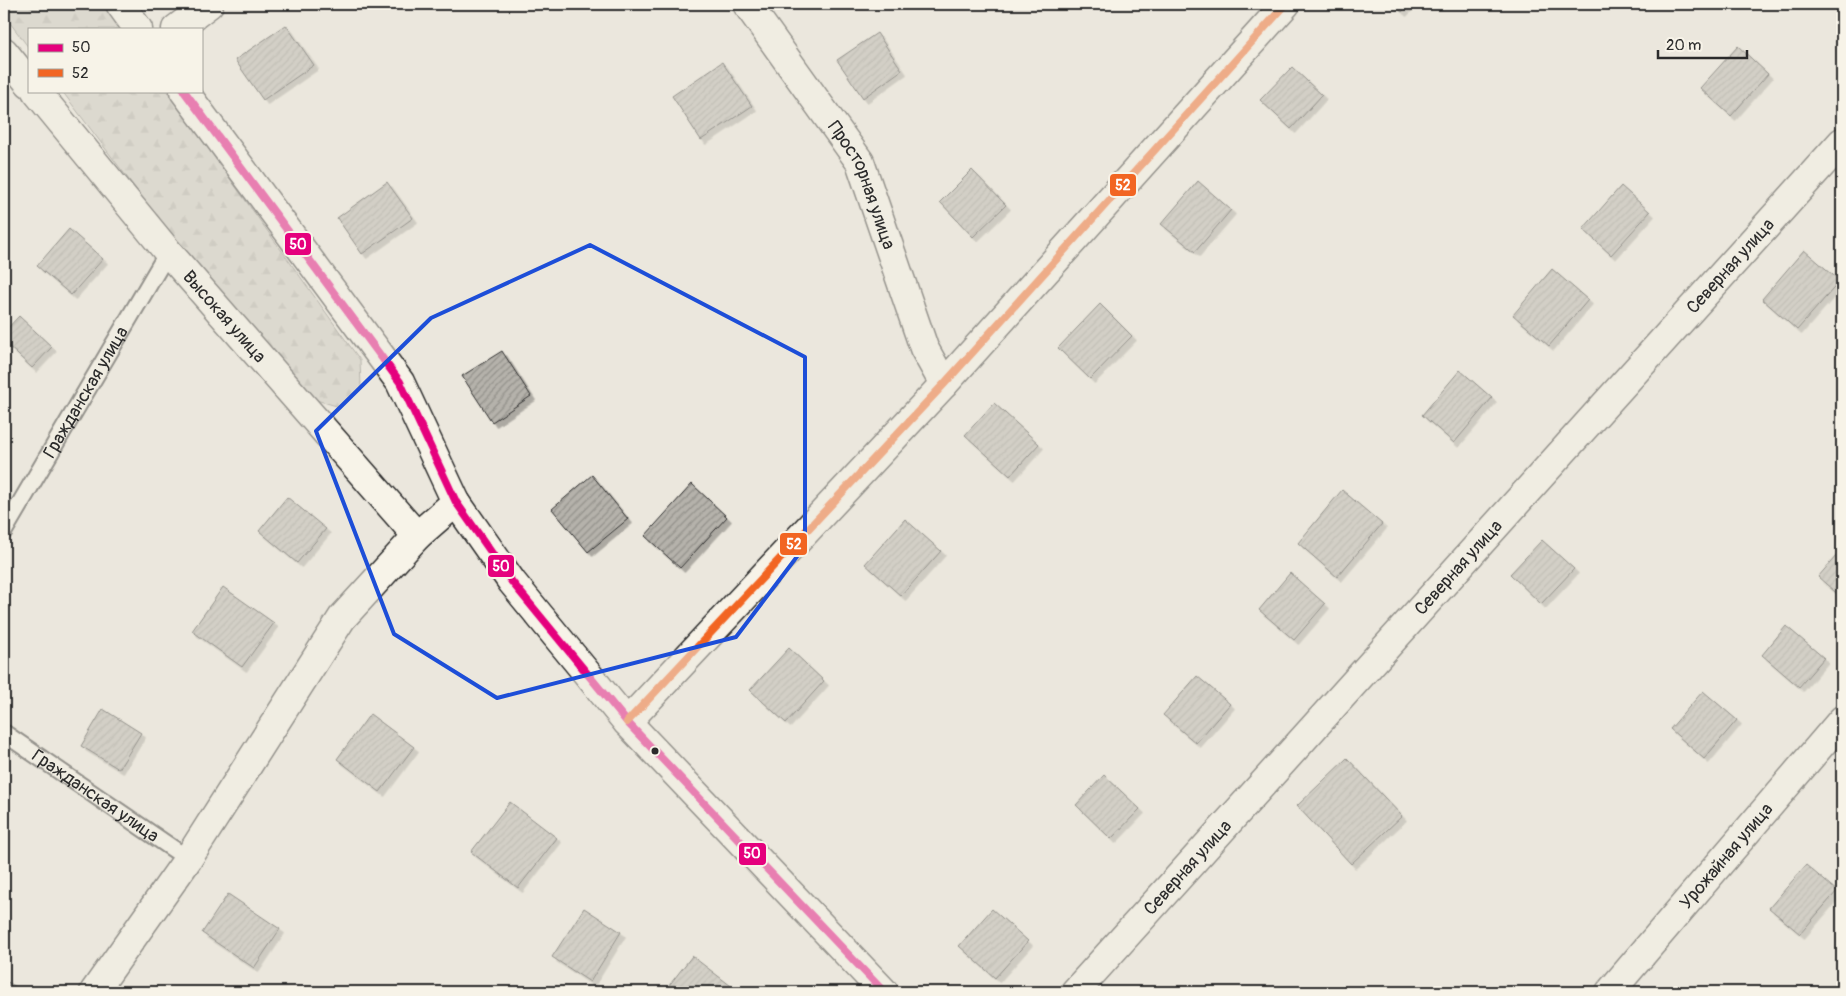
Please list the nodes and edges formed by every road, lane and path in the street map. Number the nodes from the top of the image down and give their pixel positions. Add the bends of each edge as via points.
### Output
1 (120, 4) edge
2 (210, 4) edge
3 (747, 4) edge
4 (1286, 4) edge
5 (137, 28) edge
6 (177, 28) edge
7 (4, 52) edge
8 (28, 82) edge
9 (37, 92) edge
10 (185, 92) edge
11 (1842, 142) edge
12 (168, 252) junction
13 (944, 384) junction
14 (456, 502) junction
15 (4, 531) edge
16 (418, 536) junction
17 (1842, 720) edge
18 (627, 722) junction
19 (4, 733) edge
20 (188, 859) junction
21 (94, 992) edge
22 (884, 992) edge
23 (1075, 992) edge
24 (1610, 992) edge

1 - 5 street
2 - 6 street
3 - 13 street, Просторная улица via 860,162 924,348
4 - 13 street
7 - 8 street
9 - 12 street, Высокая улица
10 - 14 street via 400,382
11 - 23 street, Северная улица
12 - 15 lane, Гражданская улица
12 - 16 street, Высокая улица
13 - 18 street
14 - 16 street
14 - 18 street via 512,582
16 - 20 street via 342,618
17 - 24 street, Урожайная улица
18 - 22 street
19 - 20 lane, Гражданская улица
20 - 21 street

